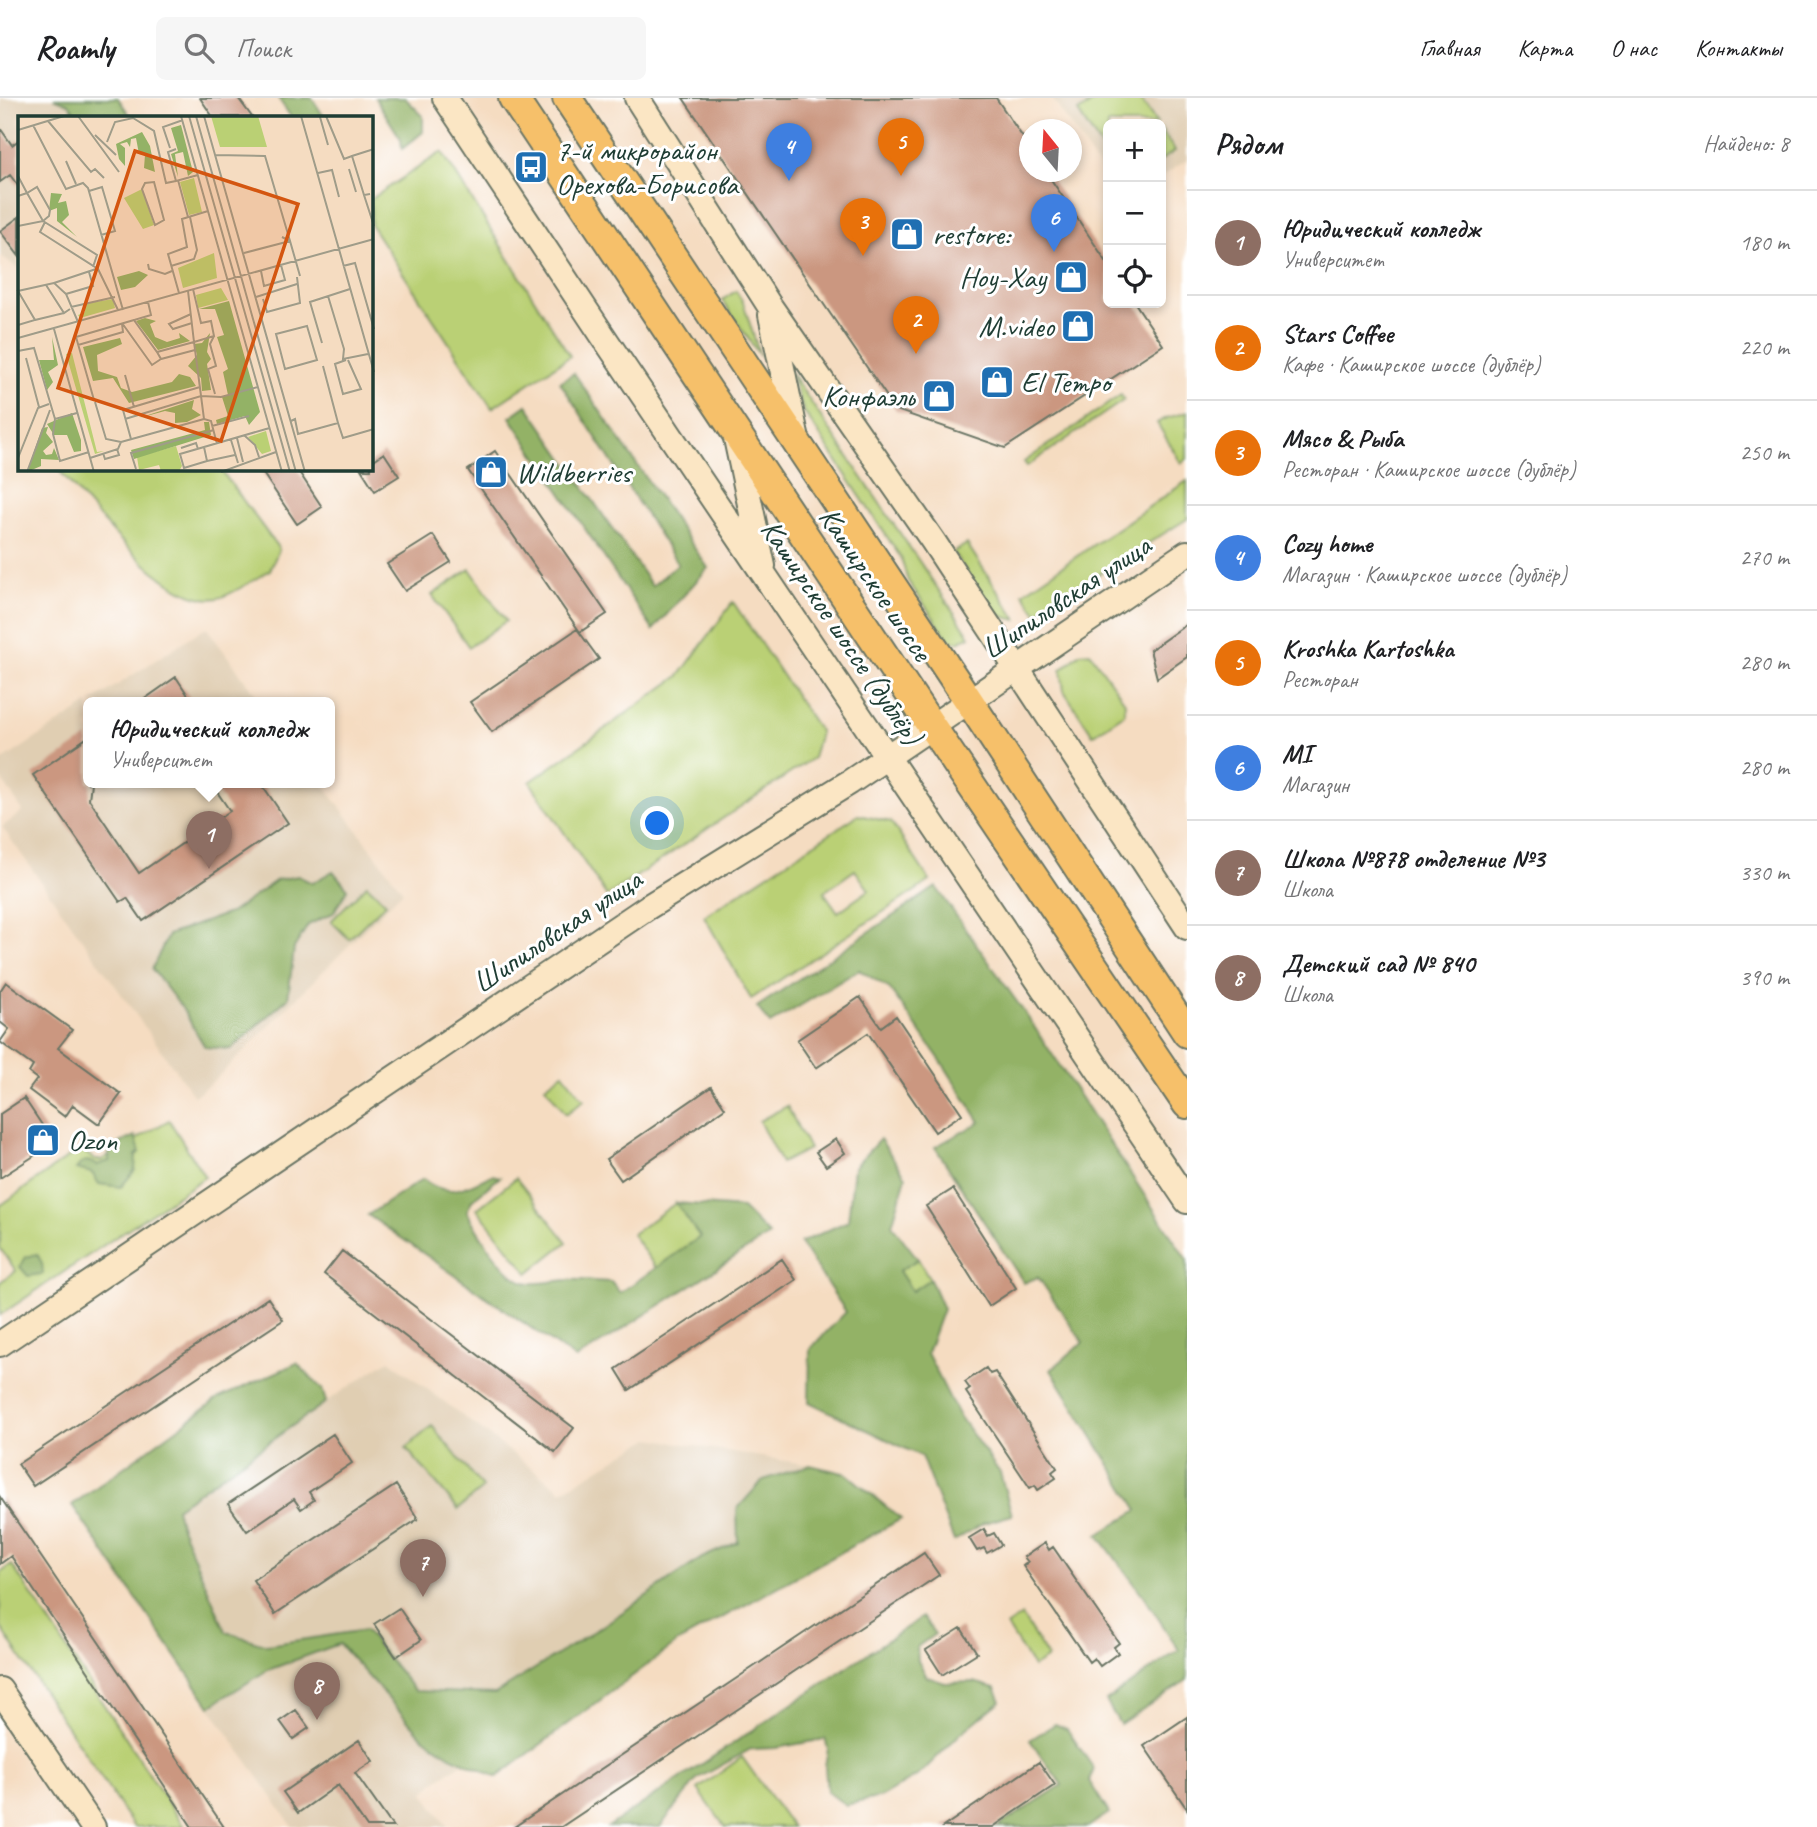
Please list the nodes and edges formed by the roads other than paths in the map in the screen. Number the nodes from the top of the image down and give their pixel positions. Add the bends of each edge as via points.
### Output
1 (445, 98) edge
2 (513, 98) edge
3 (567, 98) edge
4 (637, 98) edge
5 (769, 305) junction
6 (734, 430) junction
7 (798, 444) junction
8 (1187, 553) edge
9 (765, 575) junction
10 (1016, 668) junction
11 (969, 701) junction
12 (932, 727) junction
13 (889, 757) junction
14 (1187, 927) edge
15 (1187, 1033) edge
16 (1187, 1104) edge
17 (1187, 1201) edge
18 (0, 1344) edge
19 (0, 1690) edge
20 (93, 1827) edge

1 - 9 main road, Каширское шоссе (дублёр)
2 - 6 main road, Каширское шоссе
3 - 7 main road, Каширское шоссе
4 - 5 main road
5 - 7 main road
5 - 10 main road
6 - 9 main road
6 - 12 main road, Каширское шоссе
7 - 11 main road, Каширское шоссе
8 - 10 main road, Шипиловская улица
9 - 13 main road, Каширское шоссе (дублёр)
10 - 11 main road, Шипиловская улица
10 - 14 main road
11 - 12 main road, Шипиловская улица
11 - 15 main road, Каширское шоссе
12 - 13 main road, Шипиловская улица
12 - 16 main road, Каширское шоссе
13 - 17 main road, Каширское шоссе (дублёр)
13 - 18 main road, Шипиловская улица via 648,907
19 - 20 main road

